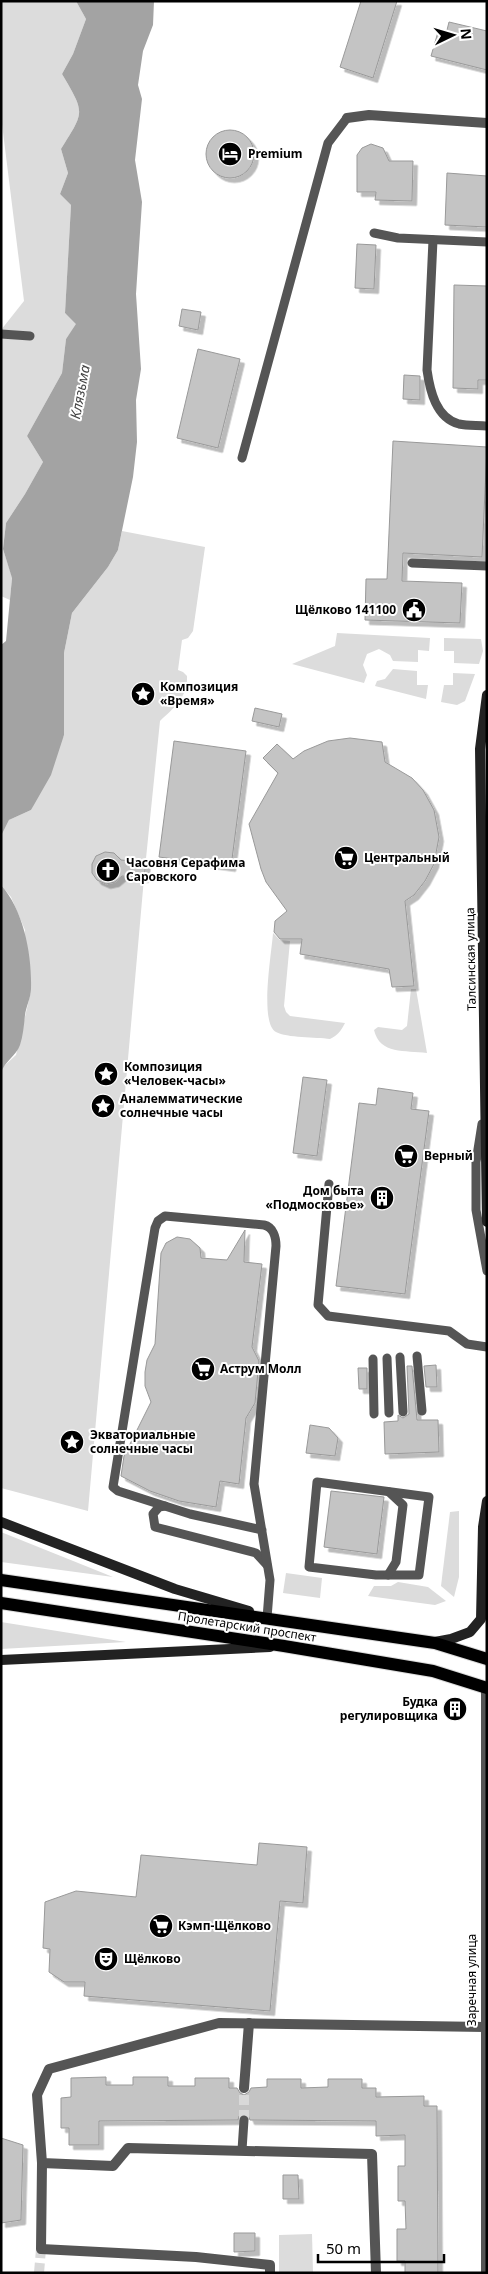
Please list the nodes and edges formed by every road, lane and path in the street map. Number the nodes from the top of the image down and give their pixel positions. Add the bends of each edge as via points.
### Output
1 (347, 118) joint
2 (487, 123) edge
3 (374, 233) dead end
4 (432, 240) junction
5 (487, 242) edge
6 (1, 334) edge
7 (30, 336) dead end
8 (487, 426) edge
9 (242, 458) dead end
10 (412, 563) dead end
11 (487, 566) edge
12 (487, 695) edge
13 (486, 1104) junction
14 (329, 1184) dead end
15 (487, 1222) edge
16 (487, 1271) edge
17 (487, 1347) edge
18 (417, 1356) dead end
19 (400, 1357) dead end
20 (387, 1358) dead end
21 (373, 1359) dead end
22 (422, 1411) dead end
23 (403, 1412) dead end
24 (389, 1413) dead end
25 (374, 1414) dead end
26 (389, 1492) junction
27 (487, 1501) edge
28 (165, 1506) junction
29 (1, 1522) edge
30 (262, 1530) junction
31 (267, 1565) junction
32 (388, 1575) junction
33 (1, 1580) edge
34 (1, 1604) edge
35 (267, 1617) junction
36 (435, 1642) junction
37 (284, 1646) junction
38 (487, 1659) edge
39 (1, 1660) edge
40 (487, 1687) edge
41 (248, 2023) junction
42 (485, 2027) junction
43 (244, 2088) tunnel mouth
44 (244, 2120) tunnel mouth
45 (242, 2150) junction
46 (42, 2163) junction
47 (486, 2236) edge
48 (270, 2273) edge
49 (376, 2273) edge
50 (486, 2273) edge

1 - 2 street via 369,115
1 - 9 lane via 328,143
3 - 4 lane
4 - 5 lane
4 - 8 lane via 427,370 430,392 439,409 458,424
6 - 7 lane
10 - 11 lane
12 - 13 main road, Талсинская улица via 480,749
13 - 15 main road, Талсинская улица
13 - 16 lane via 476,1162 476,1210
14 - 17 lane via 318,1305 328,1316 449,1331 467,1344
18 - 22 lane
19 - 23 lane
20 - 24 lane
21 - 25 lane
26 - 32 lane via 403,1505 396,1562
26 - 32 lane via 429,1496 419,1575
26 - 32 lane via 318,1482 309,1567
27 - 36 main road via 483,1527 481,1619 470,1632
28 - 30 lane
28 - 30 lane via 112,1487 154,1228 162,1218 171,1216 264,1225 273,1232 276,1246 254,1484
28 - 31 lane via 158,1507 153,1514 155,1526 256,1553
29 - 35 main road via 175,1589
30 - 31 lane
31 - 35 lane via 270,1580
33 - 35 main road, Пролетарский проспект
34 - 37 main road, Пролетарский проспект
35 - 36 main road, Пролетарский проспект
36 - 38 main road, Пролетарский проспект
37 - 39 main road
37 - 40 main road, Пролетарский проспект via 433,1671
40 - 42 street, Заречная улица
41 - 42 street
41 - 43 street
41 - 46 street via 219,2023 49,2069 37,2095
42 - 47 street, Заречная улица
44 - 45 lane
45 - 46 street via 128,2148 113,2166
45 - 49 street via 372,2154
46 - 48 street via 41,2249 196,2257 270,2265
47 - 50 street, Заречная улица

